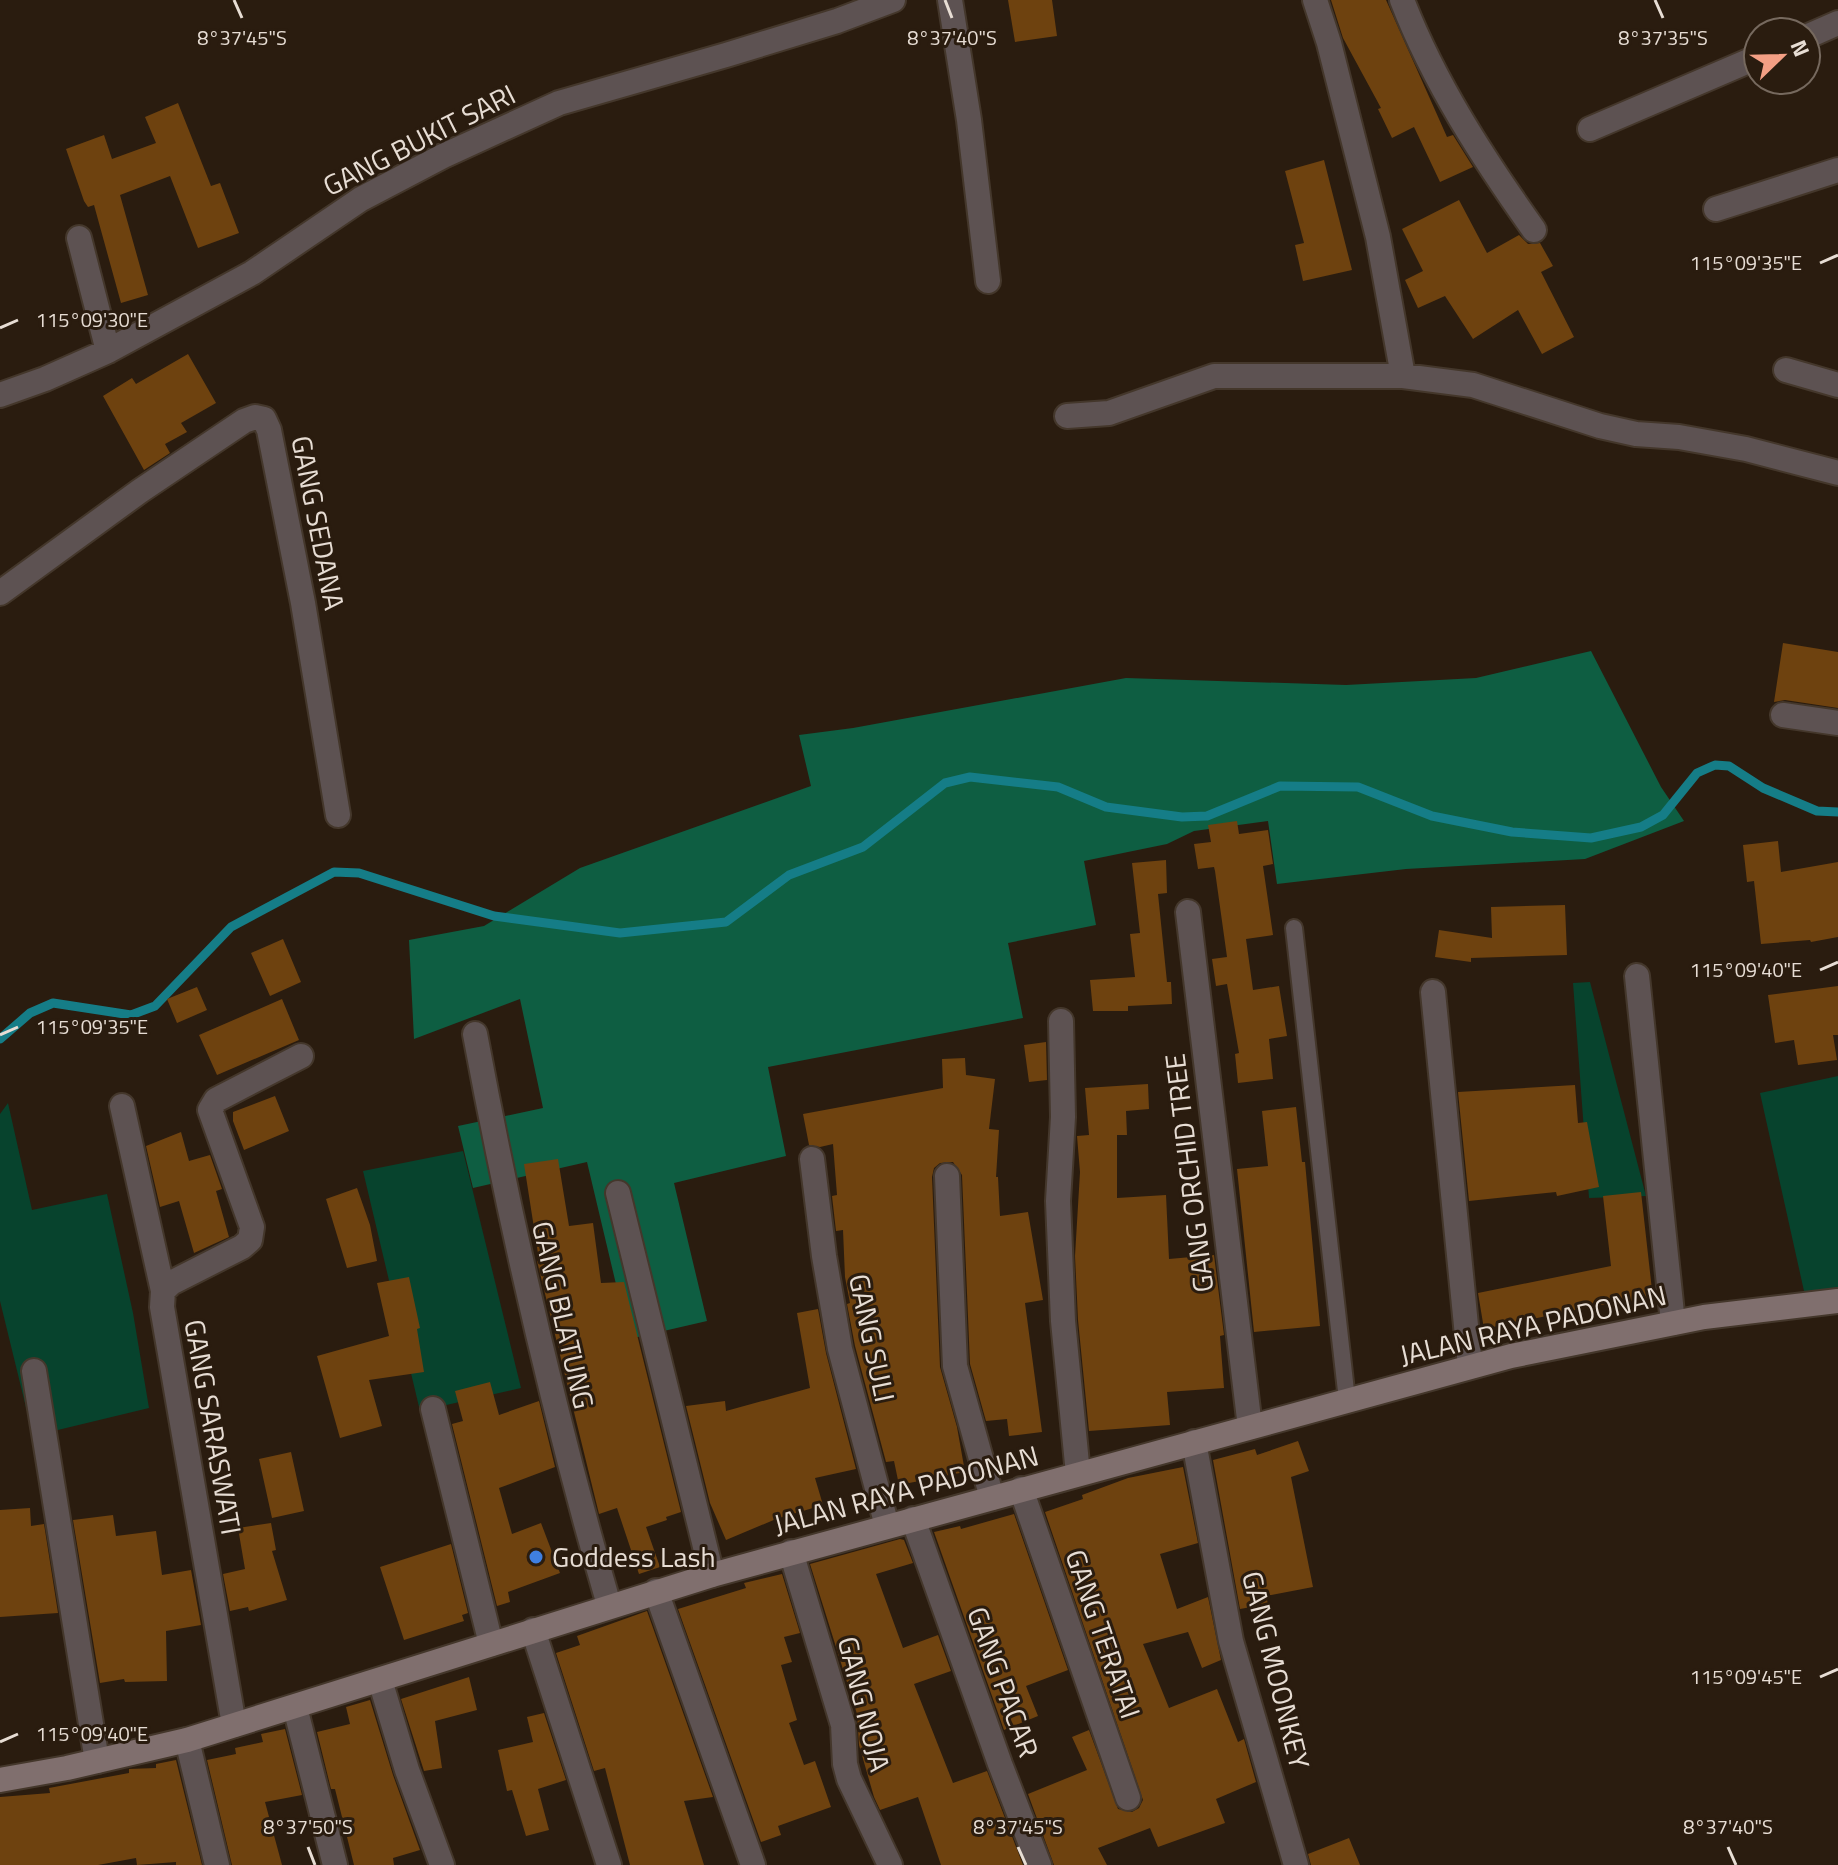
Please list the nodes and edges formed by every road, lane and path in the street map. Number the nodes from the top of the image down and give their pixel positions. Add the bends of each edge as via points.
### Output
1 (893, 0) edge
2 (950, 0) edge
3 (1315, 0) edge
4 (1402, 0) edge
5 (1742, 64) edge
6 (1590, 129) dead end
7 (1838, 170) edge
8 (1716, 209) dead end
9 (1534, 230) dead end
10 (79, 238) dead end
11 (988, 281) dead end
12 (108, 351) junction
13 (1786, 370) dead end
14 (1403, 376) junction
15 (1838, 385) edge
16 (0, 395) edge
17 (1067, 416) dead end
18 (1838, 473) edge
19 (0, 593) edge
20 (1783, 715) dead end
21 (1838, 723) edge
22 (338, 815) dead end
23 (1188, 912) dead end
24 (1294, 928) dead end
25 (1637, 976) dead end
26 (1433, 992) dead end
27 (1061, 1021) dead end
28 (475, 1034) dead end
29 (301, 1056) dead end
30 (122, 1106) dead end
31 (812, 1159) dead end
32 (947, 1176) dead end
33 (618, 1193) dead end
34 (163, 1291) junction
35 (1838, 1301) edge
36 (1673, 1323) junction
37 (1470, 1366) junction
38 (34, 1371) dead end
39 (1347, 1400) junction
40 (433, 1409) dead end
41 (1250, 1427) junction
42 (1194, 1442) junction
43 (1078, 1474) junction
44 (1021, 1489) junction
45 (992, 1498) junction
46 (913, 1519) junction
47 (887, 1526) junction
48 (791, 1552) junction
49 (712, 1575) junction
50 (656, 1591) junction
51 (609, 1605) junction
52 (533, 1630) junction
53 (491, 1644) junction
54 (380, 1680) junction
55 (295, 1707) junction
56 (234, 1725) junction
57 (187, 1740) junction
58 (97, 1761) junction
59 (0, 1780) edge
60 (1128, 1798) dead end
61 (217, 1865) edge
62 (335, 1865) edge
63 (442, 1865) edge
64 (609, 1865) edge
65 (753, 1865) edge
66 (890, 1865) edge
67 (1039, 1865) edge
68 (1296, 1865) edge

1 - 12 street, GANG BUKIT SARI via 559,103 361,199 252,273
2 - 11 street
3 - 14 street via 1378,237
4 - 9 street via 1434,71 1481,153
5 - 6 street
7 - 8 street
10 - 12 street
12 - 16 street, GANG BUKIT SARI
13 - 15 street
14 - 17 street via 1214,376 1109,413
14 - 18 street via 1473,385 1600,426 1746,449
19 - 22 street, GANG SEDANA via 244,421 264,419 303,603
20 - 21 street
23 - 41 street, GANG ORCHID TREE
24 - 39 lane
25 - 36 street
26 - 37 street
27 - 43 street via 1058,1201
28 - 51 street, GANG BLATUNG via 538,1344
29 - 34 street, GANG SARASWATI via 212,1105 252,1233 242,1247
30 - 34 street
31 - 47 street, GANG SULI via 840,1349
32 - 45 street via 955,1366
33 - 49 street
34 - 56 street, GANG SARASWATI
35 - 36 main road, JALAN RAYA PADONAN
36 - 37 main road, JALAN RAYA PADONAN
37 - 39 main road, JALAN RAYA PADONAN
38 - 58 street
39 - 41 main road, JALAN RAYA PADONAN
40 - 53 street
41 - 42 main road, JALAN RAYA PADONAN
42 - 43 main road, JALAN RAYA PADONAN
42 - 68 street, GANG MOONKEY via 1231,1641
43 - 44 main road, JALAN RAYA PADONAN
44 - 45 main road, JALAN RAYA PADONAN
44 - 60 street, GANG TERATAI
45 - 46 main road, JALAN RAYA PADONAN
46 - 47 main road, JALAN RAYA PADONAN
46 - 67 street, GANG PACAR
47 - 48 main road, JALAN RAYA PADONAN
48 - 49 main road, JALAN RAYA PADONAN
48 - 66 street, GANG NOJA via 843,1725 849,1779
49 - 50 main road, JALAN RAYA PADONAN
50 - 51 main road, JALAN RAYA PADONAN
50 - 65 street
51 - 52 main road, JALAN RAYA PADONAN
52 - 53 main road, JALAN RAYA PADONAN
52 - 64 street
53 - 54 main road, JALAN RAYA PADONAN
54 - 55 main road, JALAN RAYA PADONAN
54 - 63 street
55 - 56 main road, JALAN RAYA PADONAN
55 - 62 street
56 - 57 main road, JALAN RAYA PADONAN
57 - 58 main road, JALAN RAYA PADONAN
57 - 61 street
58 - 59 main road, JALAN RAYA PADONAN

